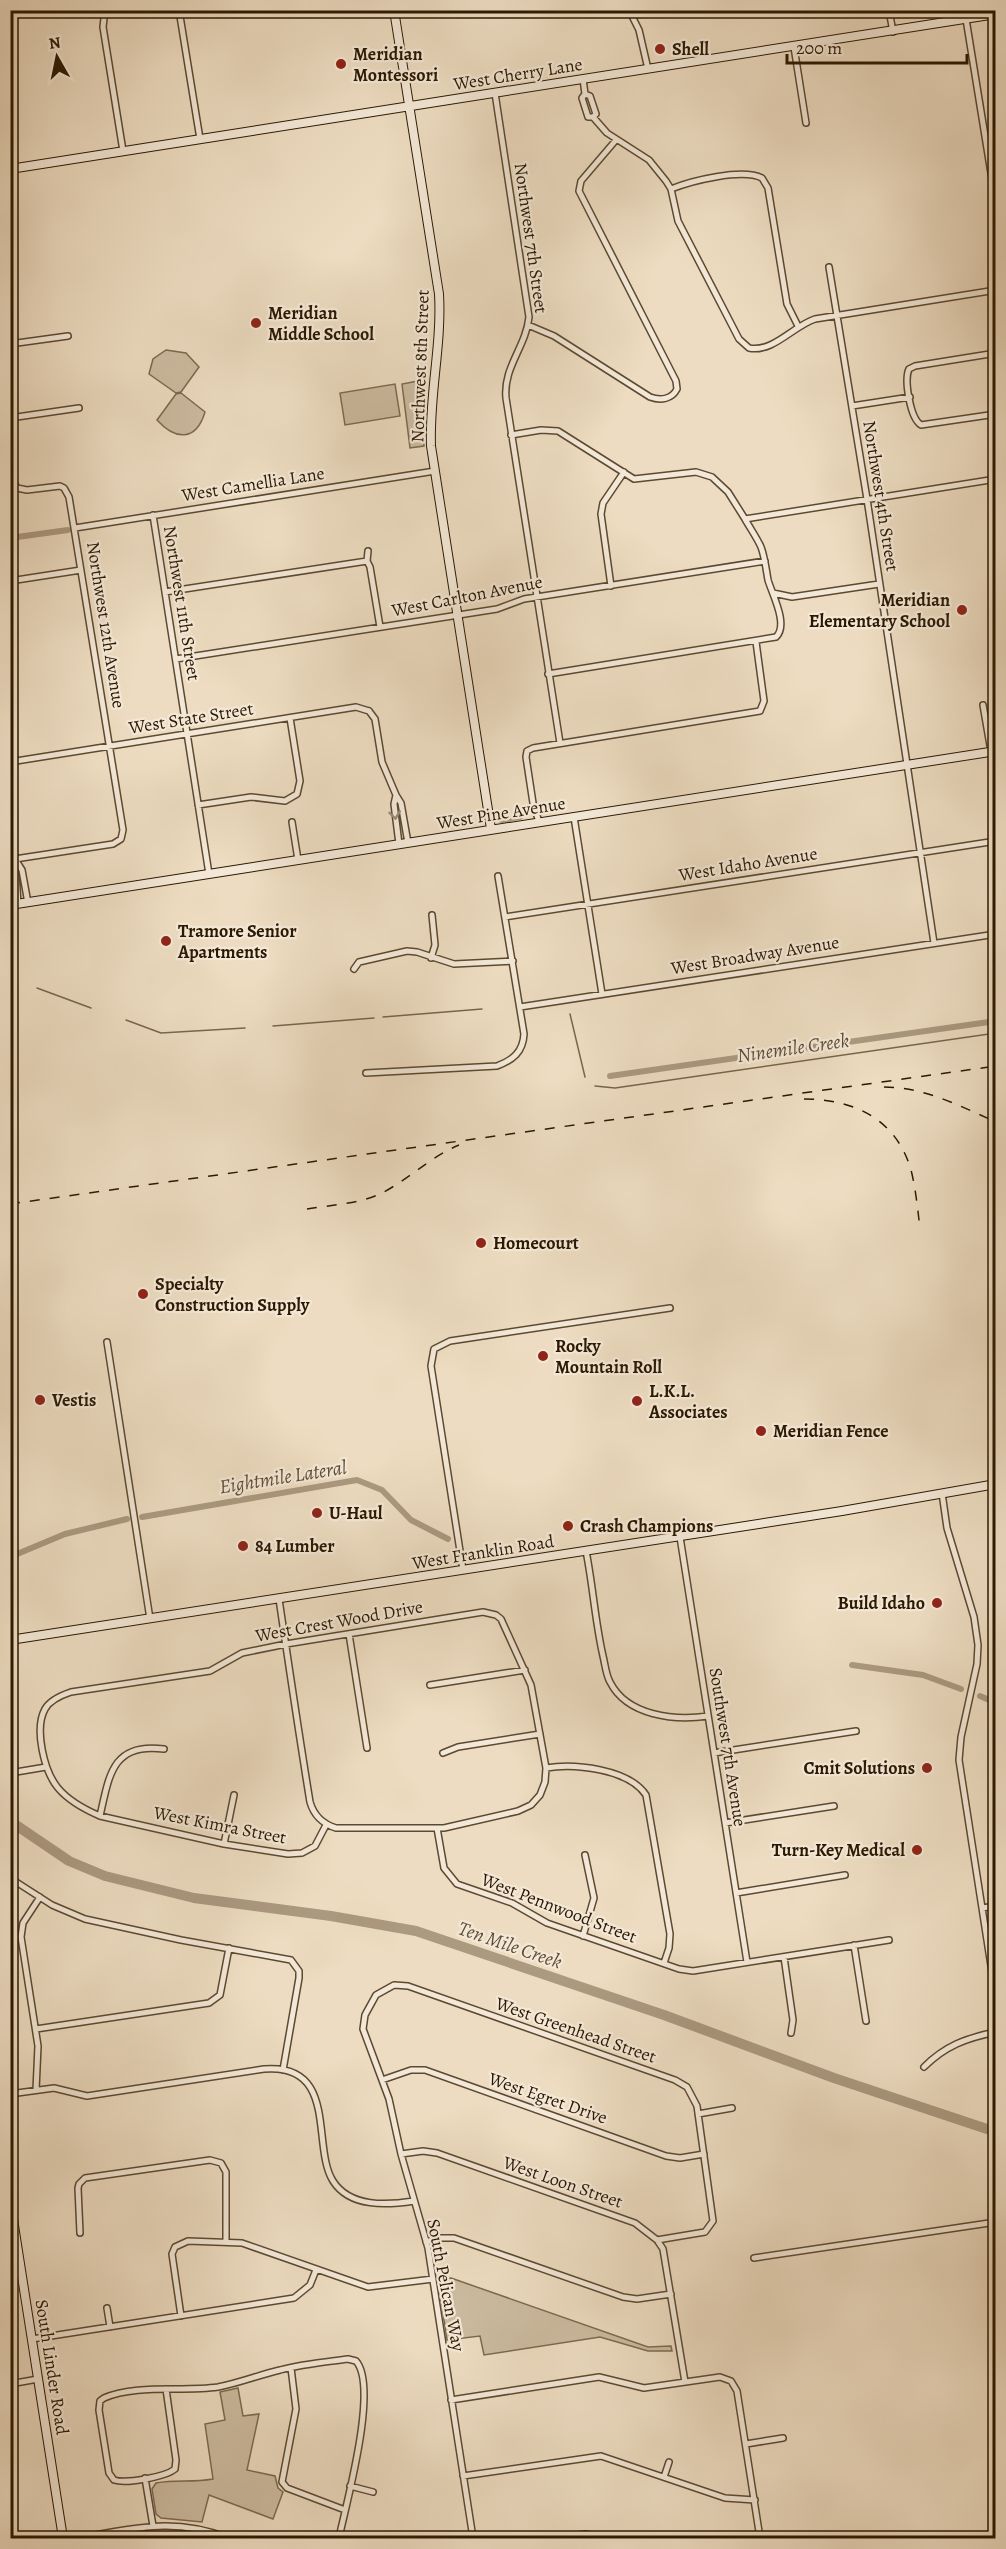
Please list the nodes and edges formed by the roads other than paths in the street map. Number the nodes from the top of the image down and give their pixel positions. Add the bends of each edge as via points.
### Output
1 (105, 10) edge
2 (179, 10) edge
3 (394, 10) edge
4 (629, 10) edge
5 (889, 10) edge
6 (996, 14) edge
7 (966, 19) junction
8 (893, 32) junction
9 (794, 47) junction
10 (648, 69) junction
11 (583, 79) junction
12 (495, 93) junction
13 (409, 106) junction
14 (806, 123) dead end
15 (200, 139) junction
16 (616, 140) junction
17 (123, 151) junction
18 (10, 169) edge
19 (670, 189) junction
20 (996, 204) edge
21 (829, 267) dead end
22 (996, 290) edge
23 (837, 314) junction
24 (528, 325) junction
25 (798, 326) junction
26 (68, 336) dead end
27 (10, 344) edge
28 (996, 353) edge
29 (909, 397) junction
30 (852, 406) junction
31 (79, 408) dead end
32 (996, 414) edge
33 (10, 418) edge
34 (511, 435) junction
35 (10, 469) edge
36 (435, 471) junction
37 (624, 472) junction
38 (996, 479) edge
39 (867, 499) junction
40 (153, 515) junction
41 (745, 519) junction
42 (75, 528) junction
43 (368, 551) dead end
44 (367, 561) junction
45 (765, 561) junction
46 (81, 570) junction
47 (10, 581) edge
48 (879, 584) junction
49 (611, 586) junction
50 (165, 592) junction
51 (773, 593) junction
52 (536, 597) junction
53 (458, 615) junction
54 (380, 627) junction
55 (756, 642) junction
56 (176, 659) junction
57 (549, 674) junction
58 (983, 705) dead end
59 (375, 706) dead end
60 (369, 711) junction
61 (290, 718) junction
62 (187, 734) junction
63 (560, 743) junction
64 (111, 746) junction
65 (993, 751) edge
66 (10, 762) edge
67 (906, 765) junction
68 (996, 780) edge
69 (198, 805) junction
70 (574, 817) junction
71 (292, 822) dead end
72 (539, 822) junction
73 (491, 830) junction
74 (10, 832) edge
75 (996, 841) edge
76 (403, 843) junction
77 (920, 852) junction
78 (15, 859) junction
79 (298, 860) junction
80 (209, 874) junction
81 (498, 876) dead end
82 (28, 903) junction
83 (588, 904) junction
84 (14, 905) edge
85 (432, 915) dead end
86 (505, 917) junction
87 (996, 934) edge
88 (934, 943) junction
89 (431, 958) junction
90 (513, 961) junction
91 (354, 969) dead end
92 (602, 994) junction
93 (520, 1007) junction
94 (366, 1073) dead end
95 (670, 1308) dead end
96 (107, 1342) dead end
97 (996, 1484) edge
98 (942, 1493) junction
99 (680, 1537) junction
100 (586, 1551) junction
101 (463, 1570) junction
102 (279, 1599) junction
103 (150, 1619) junction
104 (349, 1634) junction
105 (10, 1640) edge
106 (286, 1644) junction
107 (525, 1670) junction
108 (430, 1685) dead end
109 (708, 1716) junction
110 (856, 1731) dead end
111 (540, 1734) junction
112 (367, 1748) dead end
113 (164, 1749) dead end
114 (443, 1753) dead end
115 (714, 1753) junction
116 (46, 1767) junction
117 (546, 1768) junction
118 (10, 1773) edge
119 (234, 1795) dead end
120 (834, 1806) dead end
121 (100, 1816) junction
122 (725, 1823) junction
123 (326, 1825) junction
124 (437, 1828) junction
125 (224, 1844) junction
126 (585, 1855) dead end
127 (845, 1875) dead end
128 (10, 1878) edge
129 (736, 1893) junction
130 (40, 1898) junction
131 (996, 1906) edge
132 (982, 1908) junction
133 (583, 1936) junction
134 (889, 1940) dead end
135 (854, 1945) junction
136 (229, 1948) junction
137 (784, 1957) junction
138 (747, 1962) junction
139 (664, 1964) junction
140 (394, 1985) joint
141 (996, 1998) edge
142 (866, 2021) dead end
143 (36, 2029) junction
144 (996, 2032) edge
145 (791, 2033) dead end
146 (924, 2067) dead end
147 (283, 2070) junction
148 (382, 2080) junction
149 (36, 2090) junction
150 (10, 2094) edge
151 (732, 2108) dead end
152 (698, 2114) junction
153 (401, 2154) junction
154 (704, 2154) junction
155 (414, 2201) junction
156 (11, 2203) edge
157 (996, 2222) edge
158 (80, 2233) dead end
159 (13, 2237) edge
160 (657, 2240) junction
161 (226, 2241) junction
162 (426, 2242) junction
163 (754, 2258) dead end
164 (316, 2270) junction
165 (433, 2279) junction
166 (671, 2294) junction
167 (107, 2308) dead end
168 (181, 2316) junction
169 (110, 2327) junction
170 (32, 2339) junction
171 (291, 2368) junction
172 (38, 2379) junction
173 (685, 2382) junction
174 (10, 2384) edge
175 (166, 2389) junction
176 (452, 2400) junction
177 (783, 2438) dead end
178 (746, 2444) junction
179 (669, 2462) dead end
180 (463, 2476) junction
181 (664, 2477) junction
182 (145, 2478) junction
183 (350, 2486) junction
184 (373, 2492) dead end
185 (755, 2500) junction
186 (345, 2510) junction
187 (153, 2526) junction
188 (119, 2532) junction
189 (63, 2538) edge
190 (75, 2538) edge
191 (120, 2538) edge
192 (229, 2538) edge
193 (339, 2538) edge
194 (473, 2538) edge
195 (558, 2538) edge
196 (606, 2538) edge
197 (760, 2538) edge

1 - 17 street via 103,27
2 - 15 street
3 - 13 street, Northwest 8th Street
4 - 10 street via 639,30
5 - 8 street
6 - 7 street, West Cherry Lane
7 - 8 street, West Cherry Lane
7 - 20 street
8 - 9 street, West Cherry Lane
9 - 10 street, West Cherry Lane
9 - 14 street
10 - 11 street, West Cherry Lane
11 - 12 street, West Cherry Lane
11 - 16 street via 582,98 588,117 593,117
12 - 13 street, West Cherry Lane
12 - 24 street, Northwest 7th Street via 528,300
13 - 15 street, West Cherry Lane
13 - 36 street, Northwest 8th Street via 439,294 440,326 430,429
15 - 17 street, West Cherry Lane
16 - 19 street via 648,160
16 - 24 street via 579,188 676,381 675,394 659,399 650,397 554,336
17 - 18 street, West Cherry Lane
19 - 25 street via 678,221 739,339 749,348 765,347
19 - 25 street via 748,174 762,178 768,188 787,304
21 - 23 street, Northwest 4th Street
22 - 23 street
23 - 25 street
23 - 30 street, Northwest 4th Street
24 - 34 street, Northwest 7th Street via 507,374
26 - 27 street
28 - 29 street via 911,367 906,376
29 - 30 street
29 - 32 street via 912,417 921,425
30 - 39 street, Northwest 4th Street
31 - 33 street
34 - 37 street via 558,431
34 - 52 street, Northwest 7th Street
35 - 42 street, Northwest 12th Avenue via 17,488 64,488
36 - 40 street, West Camellia Lane
36 - 53 street, Northwest 8th Street
37 - 41 street via 634,479 696,472 712,477 728,492
37 - 49 street via 603,503 601,513
38 - 39 street
39 - 41 street
39 - 48 street, Northwest 4th Street
40 - 42 street, West Camellia Lane
40 - 50 street, Northwest 11th Street
41 - 45 street
42 - 46 street, Northwest 12th Avenue
43 - 44 street
44 - 50 street
44 - 54 street
45 - 49 street, West Carlton Avenue
45 - 51 street
46 - 47 street
46 - 64 street, Northwest 12th Avenue
48 - 51 street via 792,597
48 - 67 street, Northwest 4th Street
49 - 52 street, West Carlton Avenue
50 - 56 street, Northwest 11th Street
51 - 55 street via 781,626 779,634
52 - 53 street, West Carlton Avenue
52 - 57 street, Northwest 7th Street
53 - 54 street, West Carlton Avenue
53 - 73 street, Northwest 8th Street
54 - 56 street, West Carlton Avenue
55 - 57 street
55 - 63 street via 764,701 763,708 755,713
56 - 62 street, Northwest 11th Street
57 - 63 street, Northwest 7th Street
58 - 65 street
59 - 60 street
60 - 61 street, West State Street via 356,707
60 - 76 street via 375,719 382,762 396,795 394,804
61 - 62 street, West State Street
61 - 69 street via 300,781 297,794 285,801 251,797
62 - 64 street, West State Street
62 - 69 street, Northwest 11th Street
63 - 72 street via 527,751
64 - 66 street, West State Street
64 - 78 street, Northwest 12th Avenue via 121,839
65 - 67 street, West Pine Avenue
65 - 68 street
67 - 70 street, West Pine Avenue
67 - 77 street, Northwest 4th Street
69 - 80 street, Northwest 11th Street
70 - 72 street, West Pine Avenue
70 - 83 street
71 - 79 street
72 - 73 street, West Pine Avenue
73 - 76 street, West Pine Avenue
74 - 78 street
75 - 77 street, West Idaho Avenue
76 - 79 street, West Pine Avenue
77 - 83 street, West Idaho Avenue
77 - 88 street, Northwest 4th Street
78 - 82 street via 22,870
78 - 84 street
79 - 80 street, West Pine Avenue
80 - 82 street, West Pine Avenue
81 - 86 street
82 - 84 street, West Pine Avenue
83 - 86 street, West Idaho Avenue
83 - 92 street
85 - 89 street via 435,945
86 - 90 street
87 - 88 street, West Broadway Avenue
88 - 92 street, West Broadway Avenue
89 - 90 street via 454,964
89 - 91 street via 407,951 359,962
90 - 93 street
92 - 93 street, West Broadway Avenue
93 - 94 street via 524,1035 519,1052 497,1066
95 - 101 street via 450,1341 434,1349 431,1366
96 - 103 street
97 - 98 street, West Franklin Road
98 - 99 street, West Franklin Road
98 - 132 street via 947,1528 978,1636 977,1664 959,1752
99 - 100 street, West Franklin Road
99 - 109 street, Southwest 7th Avenue
100 - 101 street, West Franklin Road
100 - 109 street via 599,1640 610,1682 617,1692 635,1707 662,1716
101 - 102 street, West Franklin Road
102 - 103 street, West Franklin Road
102 - 106 street
103 - 105 street, West Franklin Road
104 - 106 street, West Crest Wood Drive
104 - 107 street, West Crest Wood Drive via 483,1612 501,1619
104 - 112 street
106 - 116 street, West Crest Wood Drive via 242,1653 210,1671 57,1697 45,1708 40,1723
106 - 123 street via 310,1802
107 - 108 street
107 - 111 street, West Crest Wood Drive via 534,1693
109 - 115 street, Southwest 7th Avenue
110 - 115 street
111 - 114 street via 458,1747
111 - 117 street, West Crest Wood Drive
113 - 121 street via 150,1747 118,1759 110,1771
115 - 122 street, Southwest 7th Avenue
116 - 118 street
116 - 121 street, West Kimra Street via 60,1790
117 - 124 street via 543,1789 525,1809
117 - 139 street via 574,1765 625,1778 646,1796 670,1934
119 - 125 street
120 - 122 street
121 - 125 street, West Kimra Street
122 - 129 street, Southwest 7th Avenue
123 - 124 street
123 - 125 street, West Kimra Street via 315,1846 302,1853
124 - 133 street, West Pennwood Street via 444,1868 457,1884
126 - 133 street via 594,1898
127 - 129 street
128 - 130 street
129 - 138 street, Southwest 7th Avenue
130 - 136 street via 85,1919
130 - 143 street via 23,1923 21,1937
131 - 132 street
132 - 141 street
133 - 139 street, West Pennwood Street
134 - 135 street, West Pennwood Street
135 - 137 street, West Pennwood Street
135 - 142 street
136 - 143 street via 222,1988 209,2003
136 - 147 street via 284,1957 296,1964 299,1978
137 - 138 street, West Pennwood Street
137 - 145 street via 794,2020
138 - 139 street, West Pennwood Street via 693,1971
140 - 148 street, South Pelican Way via 376,1995 363,2022
140 - 152 street, West Greenhead Street via 408,1986 675,2080 691,2093
143 - 149 street
144 - 146 street via 955,2043
147 - 149 street via 264,2069 87,2096 54,2088
147 - 155 street via 304,2081 316,2098 328,2169 338,2187 379,2205
148 - 153 street, South Pelican Way
148 - 154 street, West Egret Drive via 411,2070 425,2070 666,2156
149 - 150 street
151 - 152 street
152 - 154 street, West Greenhead Street
153 - 155 street, South Pelican Way
153 - 160 street, West Loon Street via 437,2153 628,2221
154 - 160 street, West Greenhead Street via 714,2214 711,2227 705,2232
155 - 162 street, South Pelican Way
156 - 159 street, South Linder Road
157 - 163 street
158 - 161 street via 79,2184 93,2176 210,2160 221,2163 226,2172
159 - 170 street, South Linder Road
160 - 166 street via 663,2249
161 - 164 street via 242,2243
161 - 168 street via 188,2241 175,2247 171,2261
162 - 165 street, South Pelican Way
162 - 166 street via 447,2237 465,2241 630,2299
164 - 165 street via 368,2287
164 - 168 street via 310,2285 294,2298
165 - 176 street, South Pelican Way
166 - 173 street
167 - 169 street
168 - 169 street
169 - 170 street
170 - 172 street, South Linder Road
171 - 175 street via 218,2386
171 - 183 street via 348,2359 361,2368 365,2406
171 - 186 street via 296,2409 282,2482 286,2488
172 - 174 street
172 - 189 street, South Linder Road
173 - 176 street via 644,2388 599,2377
173 - 178 street via 720,2377 731,2381 737,2391
175 - 182 street via 175,2469 167,2475
175 - 182 street via 108,2396 100,2401 109,2473 114,2480 123,2482
176 - 180 street, South Pelican Way
177 - 178 street
178 - 185 street
179 - 181 street
180 - 181 street via 601,2456
180 - 194 street, South Pelican Way
181 - 185 street via 725,2498
182 - 187 street
183 - 184 street
183 - 186 street
185 - 197 street
186 - 193 street
187 - 188 street
187 - 192 street via 184,2526
188 - 190 street
188 - 191 street
195 - 196 street via 585,2534

